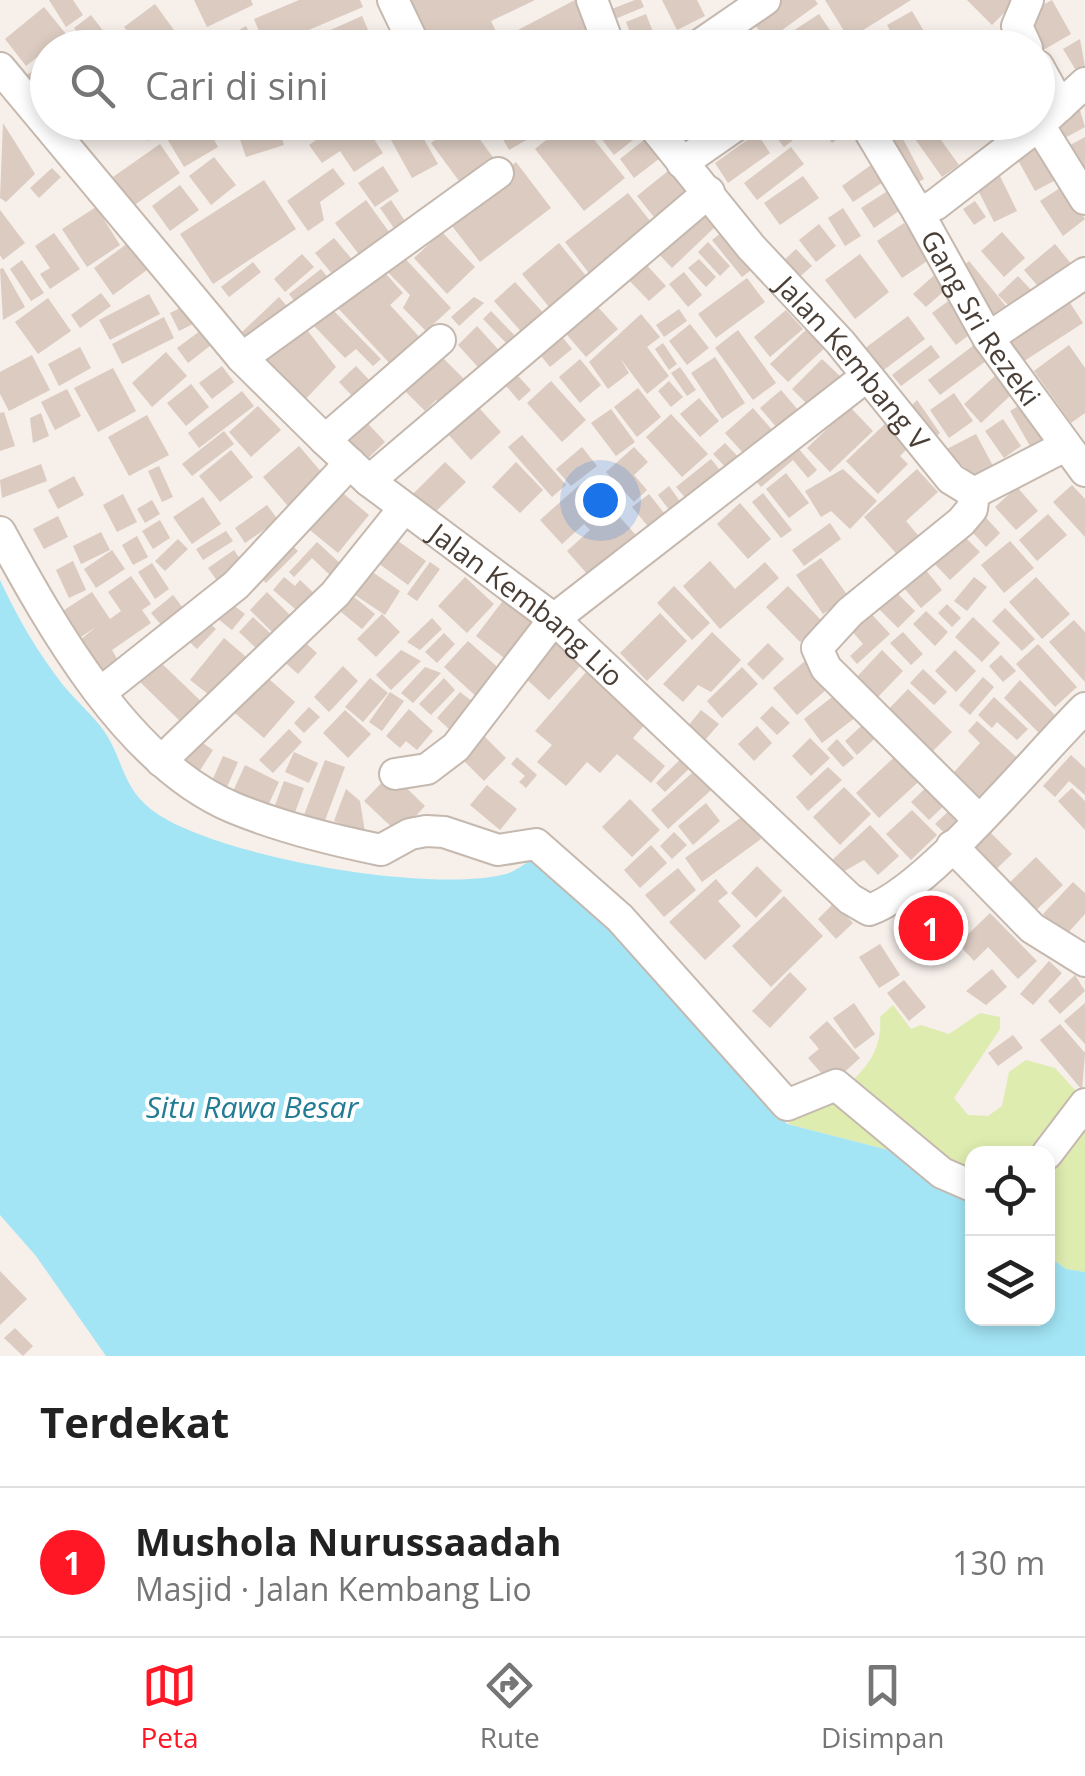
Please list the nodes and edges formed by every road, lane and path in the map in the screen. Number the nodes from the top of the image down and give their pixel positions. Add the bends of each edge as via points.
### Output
1 (393, 0) edge
2 (592, 0) edge
3 (765, 0) edge
4 (1028, 0) edge
5 (407, 30) edge
6 (603, 30) edge
7 (721, 30) edge
8 (1018, 30) edge
9 (0, 68) edge
10 (1085, 83) edge
11 (11, 105) edge
12 (1055, 111) edge
13 (30, 126) edge
14 (1055, 128) edge
15 (43, 140) edge
16 (664, 140) edge
17 (714, 140) edge
18 (875, 140) edge
19 (1019, 140) edge
20 (682, 162) junction
21 (498, 172) dead end
22 (709, 192) junction
23 (1085, 198) edge
24 (918, 212) junction
25 (1085, 273) edge
26 (988, 338) junction
27 (440, 340) dead end
28 (242, 358) junction
29 (867, 376) junction
30 (325, 440) junction
31 (1065, 446) junction
32 (1085, 471) edge
33 (360, 472) junction
34 (974, 493) junction
35 (404, 508) junction
36 (0, 532) edge
37 (554, 619) junction
38 (100, 693) junction
39 (1085, 708) edge
40 (161, 761) junction
41 (394, 774) dead end
42 (978, 819) junction
43 (952, 846) junction
44 (1085, 961) edge
45 (1085, 1104) edge
46 (1053, 1146) edge
47 (965, 1183) edge

1 - 5 street
2 - 6 street
3 - 7 street
4 - 8 street
9 - 11 street, Jalan Kembang Lio
10 - 12 street, Gang Sri Rezeki
11 - 13 street, Jalan Kembang Lio
14 - 23 street
15 - 28 street, Jalan Kembang Lio
16 - 20 street, Jalan Kembang V
17 - 20 street
18 - 24 street
19 - 24 street, Gang Sri Rezeki
20 - 22 street, Jalan Kembang V
21 - 28 street
22 - 29 street, Jalan Kembang V
22 - 33 street
24 - 26 street, Gang Sri Rezeki
25 - 26 street
26 - 31 street, Gang Sri Rezeki
27 - 30 street
28 - 30 street, Jalan Kembang Lio
29 - 34 street, Jalan Kembang V via 952,479
29 - 37 street
30 - 33 street, Jalan Kembang Lio
31 - 32 street
31 - 34 street
33 - 35 street, Jalan Kembang Lio
33 - 38 street via 236,585
34 - 42 street via 972,509 960,522 850,612 817,655
35 - 37 street, Jalan Kembang Lio
35 - 40 street via 335,594
36 - 38 street
37 - 41 street via 456,747 428,769
37 - 43 street, Jalan Kembang Lio via 869,910 887,904
38 - 40 street
39 - 42 street, Jalan Kembang Lio
40 - 47 street via 231,807 357,845 381,850 426,831 498,850 536,844 620,918 787,1105 836,1085 942,1172
42 - 43 street, Jalan Kembang Lio
43 - 44 street via 1032,928
45 - 46 street

